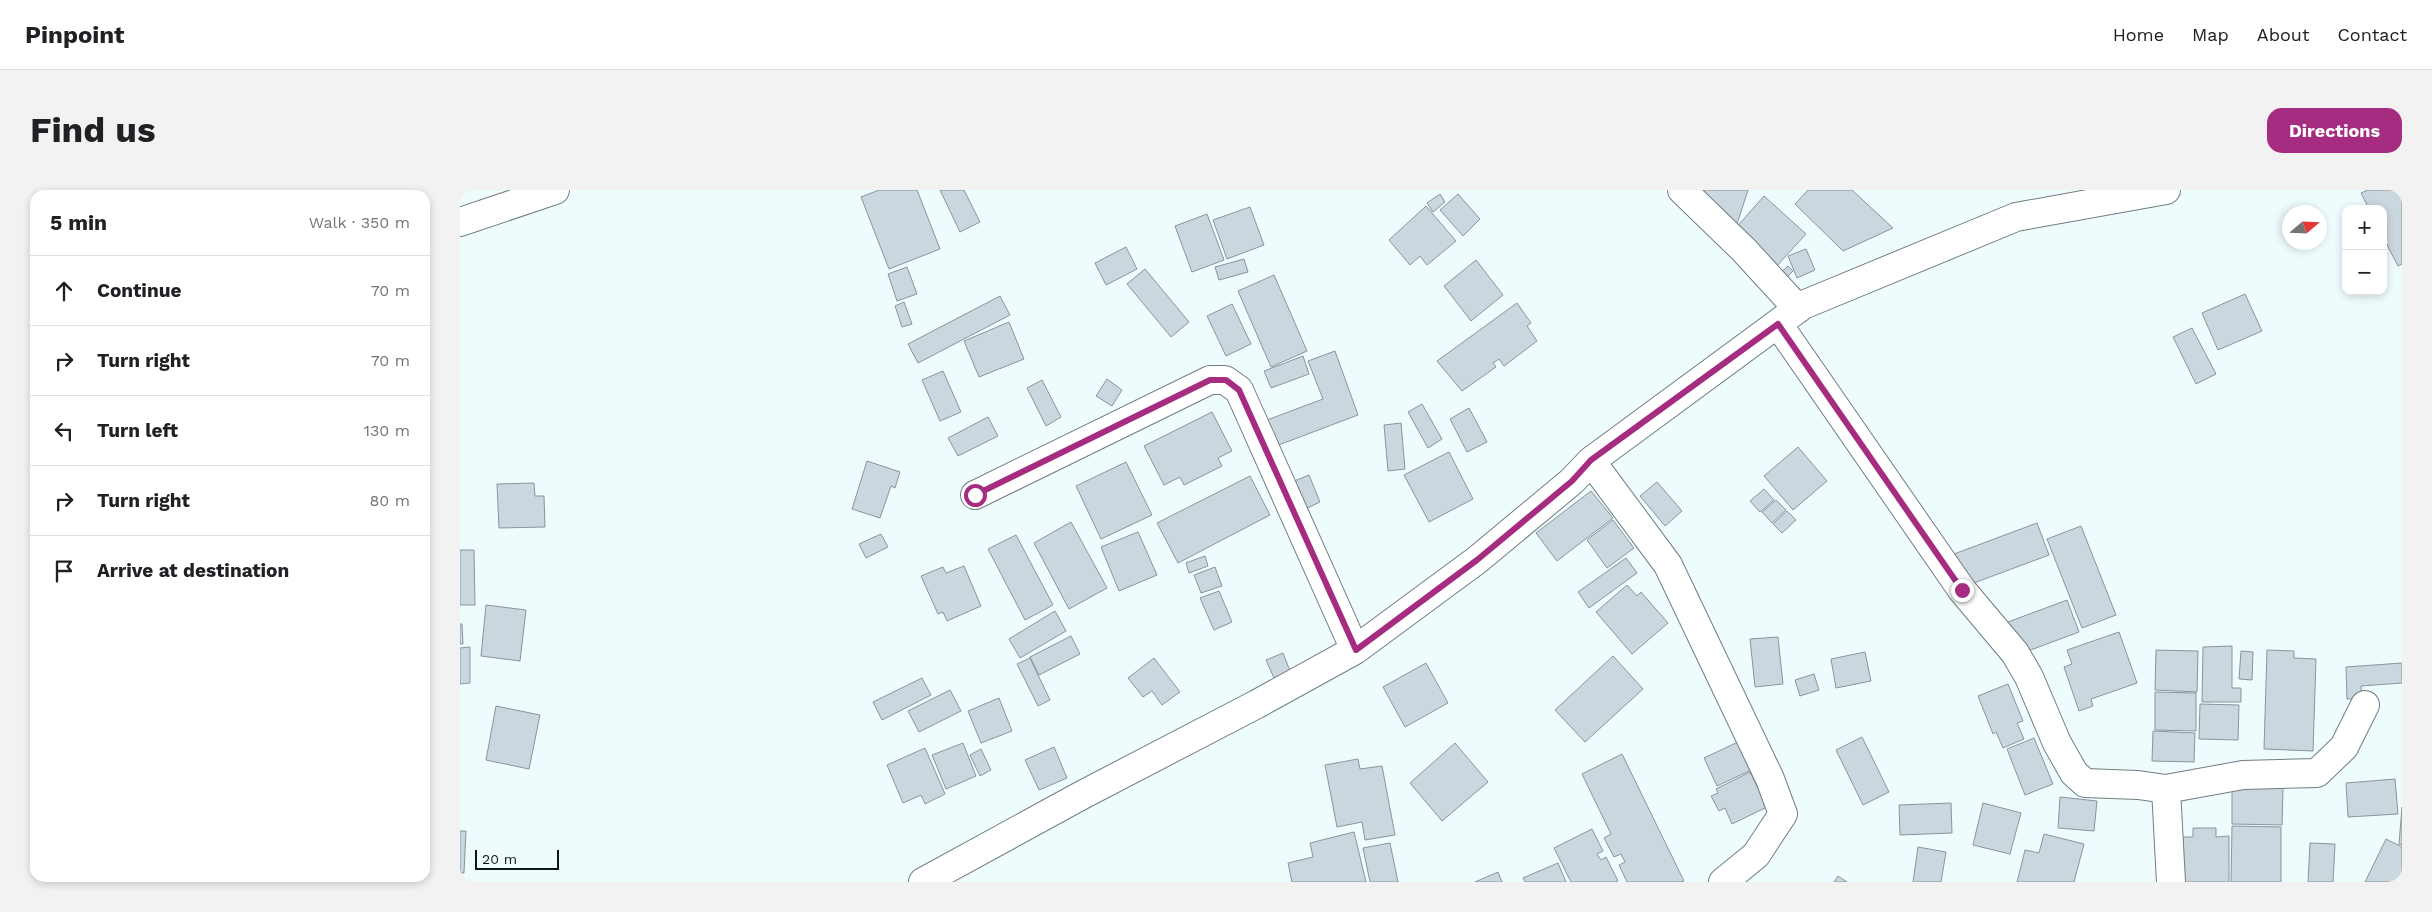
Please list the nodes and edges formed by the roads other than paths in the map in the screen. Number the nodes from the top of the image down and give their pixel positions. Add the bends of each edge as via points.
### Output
1 (555, 190) edge
2 (1682, 190) edge
3 (2166, 190) edge
4 (460, 222) edge
5 (1788, 316) junction
6 (1591, 460) junction
7 (975, 495) dead end
8 (1356, 650) junction
9 (2366, 706) dead end
10 (2166, 790) junction
11 (923, 882) edge
12 (1723, 882) edge
13 (2171, 882) edge

1 - 4 street
2 - 5 street via 1744,250
3 - 5 street via 2016,217 1803,305
5 - 6 street
5 - 10 street via 1962,590 2015,653 2074,773 2086,782
6 - 8 street via 1572,481 1477,560
6 - 12 street via 1668,565 1770,779 1783,814 1756,855
7 - 8 street via 1210,380 1226,380 1239,390
8 - 11 street
9 - 10 street via 2344,747 2317,773 2243,775
10 - 13 street

